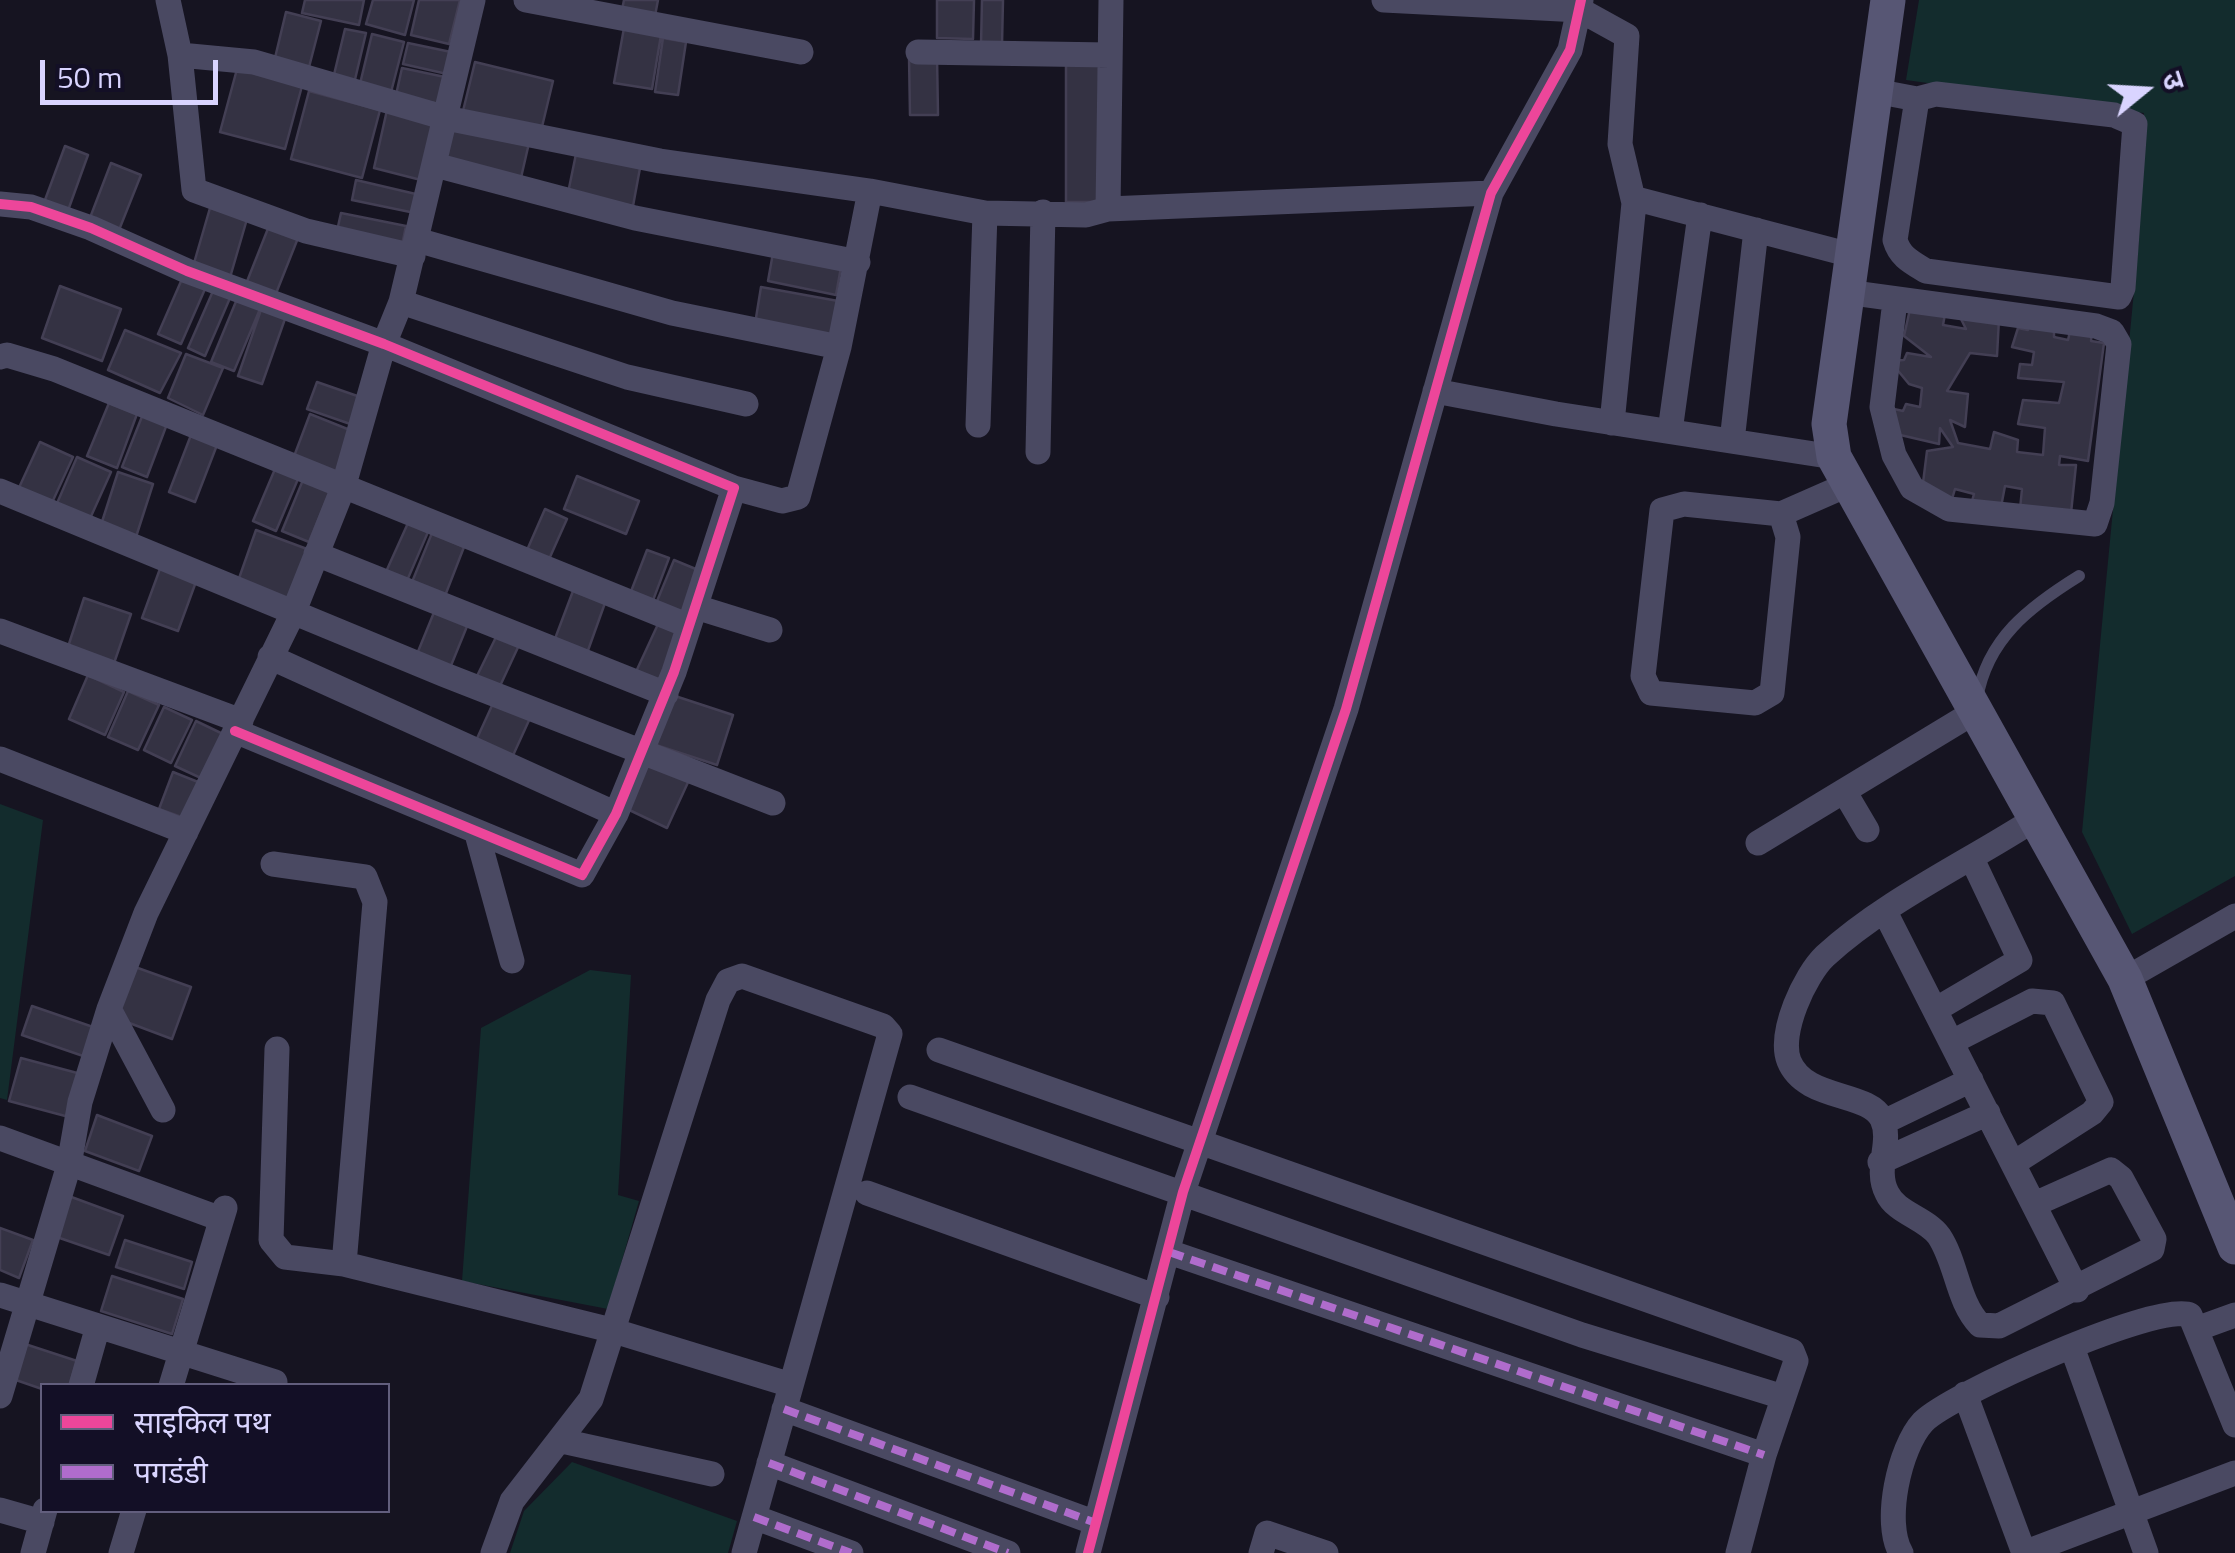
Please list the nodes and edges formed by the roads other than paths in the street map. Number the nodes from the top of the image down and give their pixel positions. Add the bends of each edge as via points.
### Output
1 (168, 0) edge
2 (473, 0) edge
3 (526, 0) edge
4 (1112, 0) edge
5 (1384, 0) edge
6 (1888, 0) edge
7 (1580, 5) edge
8 (801, 52) dead end
9 (918, 52) dead end
10 (180, 55) junction
11 (1109, 55) junction
12 (1875, 91) junction
13 (1918, 99) junction
14 (446, 118) junction
15 (435, 165) junction
16 (870, 191) junction
17 (1491, 193) junction
18 (1633, 198) junction
19 (1, 201) edge
20 (1108, 208) junction
21 (1042, 212) junction
22 (985, 214) junction
23 (1700, 215) junction
24 (1756, 230) junction
25 (414, 248) junction
26 (1851, 256) junction
27 (858, 262) junction
28 (1846, 292) junction
29 (401, 302) junction
30 (1895, 302) junction
31 (384, 344) junction
32 (840, 347) junction
33 (0, 357) edge
34 (1435, 390) junction
35 (746, 404) dead end
36 (1612, 423) junction
37 (978, 425) dead end
38 (1670, 432) junction
39 (1732, 441) junction
40 (1038, 452) dead end
41 (1840, 471) junction
42 (343, 488) junction
43 (734, 488) junction
44 (0, 491) edge
45 (1781, 514) junction
46 (316, 554) junction
47 (2079, 576) dead end
48 (294, 610) junction
49 (692, 617) junction
50 (770, 630) dead end
51 (0, 631) edge
52 (270, 657) junction
53 (666, 694) junction
54 (1976, 711) junction
55 (238, 726) junction
56 (641, 753) junction
57 (0, 759) edge
58 (1844, 791) junction
59 (774, 804) dead end
60 (616, 814) junction
61 (2035, 819) junction
62 (1867, 830) dead end
63 (186, 832) junction
64 (477, 834) junction
65 (1758, 843) dead end
66 (1972, 859) junction
67 (273, 864) dead end
68 (1886, 912) junction
69 (2235, 916) edge
70 (512, 961) dead end
71 (2125, 978) junction
72 (109, 1010) junction
73 (1936, 1010) junction
74 (1952, 1042) junction
75 (277, 1050) dead end
76 (939, 1050) dead end
77 (1972, 1080) junction
78 (910, 1097) dead end
79 (163, 1110) dead end
80 (1988, 1112) junction
81 (1884, 1122) junction
82 (0, 1138) edge
83 (1198, 1144) junction
84 (1880, 1162) junction
85 (2014, 1163) junction
86 (69, 1165) junction
87 (1183, 1192) junction
88 (867, 1193) dead end
89 (2035, 1204) junction
90 (2235, 1247) edge
91 (1169, 1252) junction
92 (344, 1264) junction
93 (2077, 1290) junction
94 (0, 1295) edge
95 (1157, 1297) junction
96 (26, 1304) junction
97 (2235, 1316) edge
98 (98, 1326) junction
99 (2200, 1328) junction
100 (611, 1330) junction
101 (2072, 1347) junction
102 (181, 1353) junction
103 (275, 1382) dead end
104 (82, 1383) edge
105 (172, 1383) edge
106 (1965, 1394) junction
107 (0, 1396) edge
108 (788, 1397) junction
109 (1784, 1397) junction
110 (2235, 1425) edge
111 (562, 1440) junction
112 (1764, 1455) junction
113 (770, 1463) junction
114 (2235, 1473) edge
115 (712, 1474) dead end
116 (0, 1510) edge
117 (133, 1513) edge
118 (2132, 1514) junction
119 (43, 1516) edge
120 (754, 1517) junction
121 (1096, 1523) junction
122 (32, 1553) edge
123 (121, 1553) edge
124 (493, 1553) edge
125 (744, 1553) edge
126 (851, 1553) edge
127 (1008, 1553) edge
128 (1088, 1553) edge
129 (1261, 1553) edge
130 (1326, 1553) edge
131 (1738, 1553) edge
132 (1901, 1553) edge
133 (2024, 1553) edge
134 (2146, 1553) edge

1 - 10 street
2 - 14 street
3 - 8 street
4 - 11 street
5 - 7 street
6 - 12 street
7 - 17 street via 1561,68
7 - 18 street via 1627,36 1620,144
9 - 11 street
10 - 14 street via 254,62
10 - 25 street via 194,190 306,230
11 - 20 street
12 - 13 street
12 - 26 street
13 - 13 street via 1898,252 1926,272 2119,296 2135,124 2114,115 1936,94
14 - 15 street
14 - 16 street via 660,161
15 - 25 street
15 - 27 street via 635,218
16 - 22 street
16 - 27 street
17 - 20 street
17 - 34 street
18 - 23 street
18 - 36 street
19 - 31 street via 91,228 186,271
20 - 21 street via 1086,215
21 - 22 street
21 - 40 street
22 - 37 street
23 - 24 street
23 - 38 street
24 - 26 street
24 - 39 street
25 - 29 street
25 - 32 street
26 - 28 street
27 - 32 street
28 - 30 street
28 - 41 street via 1830,424
29 - 31 street
29 - 35 street via 627,377
30 - 30 street via 2112,332 2120,344 2095,524 1949,509 1912,488 1894,455 1882,407
31 - 42 street
31 - 43 street
32 - 43 street via 798,496 782,502
33 - 42 street via 54,369
34 - 36 street
34 - 83 street via 1346,709
36 - 38 street
38 - 39 street
39 - 41 street
41 - 45 street
41 - 54 street
42 - 46 street
42 - 49 street
43 - 49 street
44 - 48 street
45 - 45 street via 1788,538 1772,693 1755,702 1651,694 1643,676 1662,510 1684,504
46 - 48 street
46 - 53 street
47 - 54 lane via 2024,614 1992,649
48 - 52 street
48 - 56 street
49 - 50 street
49 - 53 street
51 - 55 street
52 - 55 street
52 - 60 street
53 - 56 street
54 - 58 street
54 - 61 street
55 - 63 street
55 - 64 street
56 - 59 street
56 - 60 street
57 - 63 street
58 - 62 street
58 - 65 street
60 - 64 street via 582,875
61 - 66 street
61 - 71 street
63 - 72 street
64 - 70 street
66 - 68 street
66 - 73 street via 2020,960
67 - 92 street via 365,878 375,902
68 - 73 street
68 - 81 street via 1823,958 1790,1022 1786,1045 1788,1060 1812,1086 1876,1110
69 - 71 street
71 - 90 street
72 - 79 street
72 - 86 street via 80,1102
73 - 74 street
74 - 77 street
74 - 85 street via 2046,1000 2083,1060 2101,1102
75 - 92 street via 272,1240 285,1257
76 - 83 street
77 - 80 street
77 - 81 street
78 - 87 street
80 - 84 street
80 - 85 street
81 - 84 street
82 - 86 street
83 - 87 street
83 - 109 street via 1792,1351 1796,1361
84 - 93 street via 1891,1200 1942,1241 1980,1325 1999,1326
85 - 89 street
86 - 96 street
86 - 102 street via 223,1213
87 - 91 street
87 - 109 street via 1582,1335
88 - 95 street
89 - 93 street
89 - 93 street via 2111,1170 2154,1239 2142,1256
91 - 95 street
91 - 112 street
92 - 100 street
94 - 96 street
95 - 121 street
96 - 98 street
96 - 107 street
97 - 99 street
98 - 102 street
98 - 104 street
99 - 101 street via 2182,1311
99 - 110 street
100 - 108 street
100 - 108 street via 728,981 754,978 883,1026 890,1034
100 - 111 street via 591,1399
101 - 106 street
101 - 118 street
102 - 103 street
102 - 105 street
106 - 132 street via 1939,1409 1910,1440 1896,1482 1895,1543
106 - 133 street
108 - 113 street
108 - 121 street
109 - 112 street
111 - 115 street
111 - 124 street via 512,1501
112 - 131 street
113 - 120 street
113 - 127 street
114 - 118 street
116 - 119 street
117 - 123 street
118 - 133 street
118 - 134 street
119 - 122 street
120 - 125 street
120 - 126 street
121 - 128 street
129 - 130 street via 1267,1533

